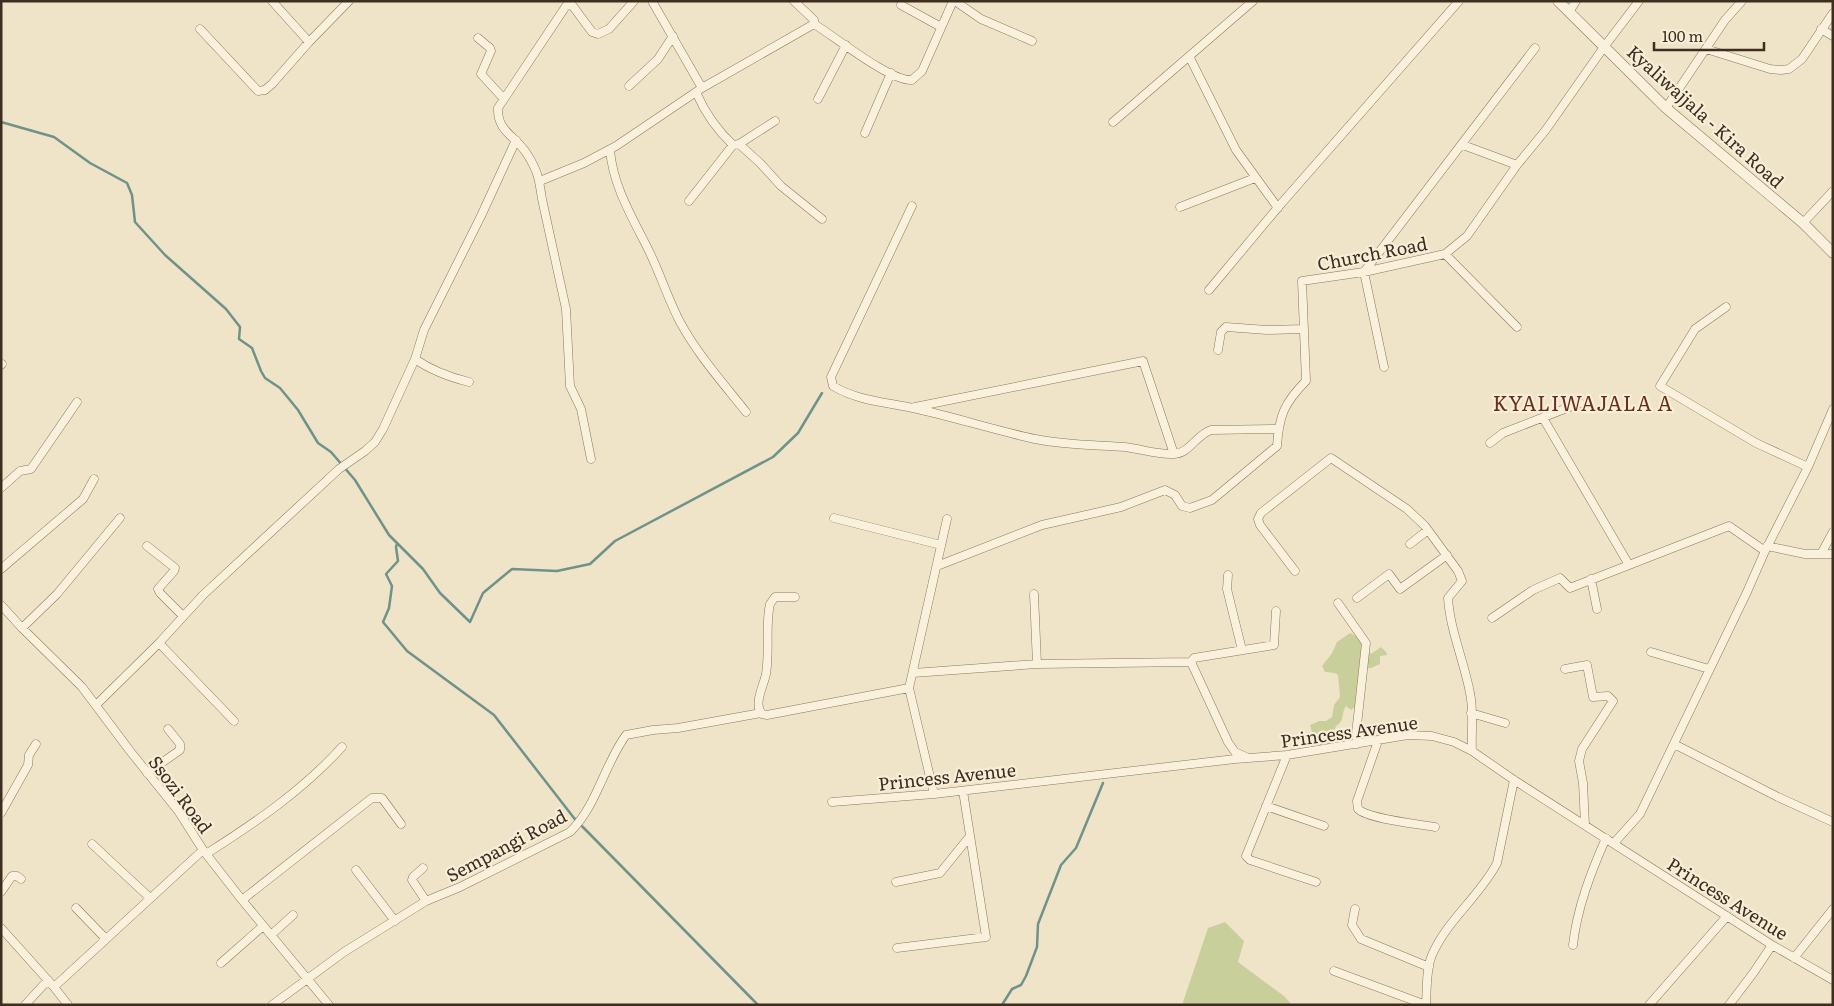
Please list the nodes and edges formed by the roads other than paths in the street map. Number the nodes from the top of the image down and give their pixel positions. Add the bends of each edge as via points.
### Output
1 (272, 1) edge
2 (349, 1) edge
3 (634, 1) edge
4 (652, 1) edge
5 (794, 1) edge
6 (954, 1) edge
7 (1253, 1) edge
8 (1459, 1) edge
9 (1558, 1) edge
10 (1576, 1) edge
11 (1639, 1) edge
12 (1742, 1) edge
13 (901, 5) dead end
14 (1569, 12) junction
15 (1833, 13) edge
16 (814, 24) junction
17 (941, 26) junction
18 (200, 29) dead end
19 (1821, 30) junction
20 (673, 36) junction
21 (1833, 36) edge
22 (478, 38) dead end
23 (1032, 41) dead end
24 (309, 42) junction
25 (846, 46) junction
26 (1604, 47) junction
27 (1535, 48) dead end
28 (1706, 49) junction
29 (1189, 56) junction
30 (891, 73) junction
31 (629, 86) dead end
32 (699, 90) junction
33 (504, 99) junction
34 (818, 99) dead end
35 (1666, 108) junction
36 (775, 121) dead end
37 (1112, 122) dead end
38 (865, 133) dead end
39 (516, 140) junction
40 (736, 145) junction
41 (1463, 145) junction
42 (610, 150) junction
43 (1516, 165) junction
44 (1255, 178) junction
45 (540, 181) junction
46 (1833, 191) edge
47 (690, 200) dead end
48 (912, 206) dead end
49 (1180, 208) dead end
50 (1278, 208) junction
51 (822, 219) dead end
52 (1802, 223) junction
53 (1832, 252) edge
54 (1444, 254) junction
55 (1364, 272) junction
56 (1209, 290) dead end
57 (1726, 307) dead end
58 (1517, 327) dead end
59 (1303, 329) junction
60 (1218, 350) dead end
61 (415, 359) junction
62 (1384, 367) dead end
63 (469, 382) dead end
64 (77, 402) dead end
65 (1580, 403) dead end
66 (913, 408) junction
67 (1833, 409) edge
68 (746, 412) dead end
69 (1543, 418) junction
70 (1278, 429) junction
71 (1490, 443) dead end
72 (1174, 454) junction
73 (591, 459) dead end
74 (1808, 467) junction
75 (94, 479) dead end
76 (1, 488) edge
77 (120, 518) dead end
78 (834, 518) dead end
79 (947, 519) dead end
80 (1428, 530) junction
81 (1833, 532) edge
82 (1410, 544) dead end
83 (942, 545) junction
84 (147, 546) dead end
85 (1766, 549) junction
86 (1821, 554) junction
87 (1833, 554) edge
88 (1447, 555) junction
89 (1629, 565) junction
90 (937, 566) junction
91 (1, 569) edge
92 (1295, 571) dead end
93 (1228, 576) dead end
94 (1591, 579) junction
95 (1034, 594) dead end
96 (795, 597) dead end
97 (1358, 598) dead end
98 (1338, 603) dead end
99 (1, 605) edge
100 (1597, 609) dead end
101 (1276, 611) dead end
102 (183, 616) junction
103 (1492, 618) dead end
104 (22, 628) junction
105 (159, 643) junction
106 (1242, 650) junction
107 (1651, 652) dead end
108 (1191, 662) junction
109 (1037, 664) junction
110 (1566, 669) dead end
111 (1709, 669) junction
112 (913, 673) junction
113 (909, 688) junction
114 (96, 705) junction
115 (761, 713) junction
116 (1471, 713) junction
117 (234, 720) dead end
118 (1505, 723) dead end
119 (168, 729) dead end
120 (1378, 741) junction
121 (36, 744) dead end
122 (1357, 744) junction
123 (1674, 744) junction
124 (342, 747) dead end
125 (1472, 751) junction
126 (1287, 755) junction
127 (1247, 758) junction
128 (147, 773) junction
129 (1514, 780) junction
130 (964, 791) junction
131 (934, 794) junction
132 (832, 802) dead end
133 (1266, 806) junction
134 (1, 813) edge
135 (1833, 822) edge
136 (401, 824) dead end
137 (1585, 825) junction
138 (1324, 826) dead end
139 (1434, 827) dead end
140 (970, 836) junction
141 (1606, 838) junction
142 (1614, 843) junction
143 (92, 844) dead end
144 (204, 852) junction
145 (423, 868) dead end
146 (356, 870) dead end
147 (21, 879) dead end
148 (896, 882) dead end
149 (1316, 882) dead end
150 (1, 892) edge
151 (150, 898) junction
152 (242, 900) junction
153 (426, 901) junction
154 (76, 908) dead end
155 (1355, 909) dead end
156 (1833, 909) edge
157 (293, 914) dead end
158 (1727, 916) junction
159 (395, 920) junction
160 (263, 926) junction
161 (1, 928) edge
162 (271, 935) junction
163 (106, 939) junction
164 (1573, 945) dead end
165 (1772, 945) junction
166 (897, 948) dead end
167 (1794, 958) junction
168 (221, 963) dead end
169 (1429, 967) junction
170 (1334, 971) dead end
171 (308, 980) junction
172 (1833, 980) edge
173 (51, 984) junction
174 (25, 1005) edge
175 (68, 1005) edge
176 (272, 1005) edge
177 (329, 1005) edge
178 (1426, 1005) edge
179 (1648, 1005) edge
180 (1730, 1005) edge

1 - 24 street
2 - 24 street
3 - 33 street via 609,28 598,34 592,32 572,5 566,6
4 - 20 street
5 - 16 street via 814,20
6 - 17 street
6 - 23 street via 981,18
7 - 29 street
8 - 50 street
9 - 14 street, Kyaliwajjala - Kira Road
10 - 14 street
11 - 26 street, Church Road
12 - 28 street
13 - 17 street
14 - 26 street, Kyaliwajjala - Kira Road
15 - 19 street
16 - 25 street
16 - 32 street
17 - 30 street via 919,75 908,80
18 - 24 street via 258,91 272,84
19 - 21 street
19 - 28 street via 1802,59 1789,69 1770,69
20 - 31 street via 658,59
20 - 32 street
22 - 33 street via 492,51 481,74
25 - 30 street
25 - 34 street
26 - 35 street, Kyaliwajjala - Kira Road
26 - 43 street, Church Road via 1545,132
27 - 41 street
28 - 35 street
29 - 37 street
29 - 44 street via 1236,150
30 - 38 street
32 - 40 street via 709,118 719,132
32 - 42 street
33 - 39 street via 498,108 499,121
35 - 52 street, Kyaliwajjala - Kira Road
36 - 40 street
39 - 45 street
39 - 61 street via 424,330
40 - 47 street
40 - 51 street
41 - 43 street
41 - 55 street
42 - 45 street
42 - 68 street via 621,194 680,321 703,358
43 - 54 street, Church Road via 1467,236
44 - 49 street
44 - 50 street
45 - 73 street via 566,309 570,386 581,409
46 - 52 street
48 - 66 street via 831,377 833,386 843,392
50 - 56 street
52 - 53 street, Kyaliwajjala - Kira Road
54 - 55 street, Church Road
54 - 58 street
55 - 59 street, Church Road via 1302,281
55 - 62 street
57 - 74 street via 1695,329 1660,386 1756,443
59 - 60 street via 1226,327 1221,332
59 - 70 street, Church Road via 1306,382 1284,406
61 - 63 street via 430,369
61 - 102 street via 375,442 339,469
64 - 76 street via 31,469 20,471
65 - 69 street
66 - 72 street via 1058,443 1128,447
66 - 72 street via 1143,361
67 - 74 street
69 - 71 street via 1504,433
69 - 89 street
70 - 72 street via 1210,430 1185,451
70 - 90 street, Church Road via 1277,446 1212,500 1190,508 1182,506 1175,495 1165,490 1121,507 1042,525
74 - 85 street
75 - 91 street via 83,499
77 - 104 street via 57,594
78 - 83 street
79 - 83 street
80 - 82 street
80 - 88 street
80 - 92 street via 1406,508 1331,458 1261,513 1258,519
81 - 86 street
83 - 90 street
84 - 102 street via 175,568 158,589
85 - 86 street
85 - 89 street via 1729,526
85 - 111 street
86 - 87 street
88 - 97 street via 1400,589 1389,574
88 - 116 street via 1462,581 1448,598 1471,695
89 - 94 street
90 - 112 street
93 - 106 street via 1227,588
94 - 100 street
94 - 103 street via 1570,588 1560,578 1533,590
95 - 109 street
96 - 115 street via 775,597 770,604 766,676 758,704
98 - 122 street via 1366,643
99 - 104 street, Ssozi Road
101 - 106 street via 1274,645
102 - 105 street
104 - 114 street, Ssozi Road via 74,678
105 - 114 street
105 - 117 street
106 - 108 street via 1194,658
107 - 111 street
108 - 109 street
108 - 127 street via 1228,742 1235,752
109 - 112 street
110 - 137 street via 1587,665 1593,697 1608,696 1613,701 1582,749 1579,761
111 - 123 street
112 - 113 street
113 - 115 street via 767,715
113 - 131 street
114 - 128 street, Ssozi Road
115 - 153 street, Sempangi Road via 626,734 586,812 570,832
116 - 118 street
116 - 125 street
119 - 128 street via 180,744 180,750
120 - 122 street, Princess Avenue
120 - 125 street, Princess Avenue via 1408,735 1432,736
120 - 139 street via 1357,801 1358,809 1373,816
121 - 134 street
122 - 126 street, Princess Avenue
123 - 135 street
123 - 142 street via 1640,814
124 - 144 street via 307,783
125 - 129 street, Princess Avenue
126 - 127 street, Princess Avenue
126 - 133 street
127 - 130 street, Princess Avenue
128 - 144 street, Ssozi Road via 179,812
129 - 137 street, Princess Avenue
129 - 169 street via 1497,863 1447,929 1431,956
130 - 131 street, Princess Avenue
130 - 140 street
131 - 132 street, Princess Avenue
133 - 138 street
133 - 149 street via 1246,852 1247,858
136 - 152 street via 382,798 372,798
137 - 141 street, Princess Avenue
140 - 148 street via 940,873
140 - 166 street via 986,936
141 - 142 street, Princess Avenue
141 - 164 street via 1590,873
142 - 158 street, Princess Avenue
143 - 151 street
144 - 151 street, Ssozi Road
144 - 152 street
145 - 153 street via 412,880
146 - 159 street
147 - 150 street via 12,876
151 - 163 street, Ssozi Road
152 - 160 street
153 - 159 street, Sempangi Road
154 - 163 street
155 - 169 street via 1352,925 1361,939
156 - 167 street
157 - 162 street
158 - 165 street, Princess Avenue
158 - 179 street
159 - 171 street, Sempangi Road via 344,952
160 - 162 street
160 - 168 street
161 - 173 street
162 - 171 street
163 - 173 street, Ssozi Road
165 - 167 street, Princess Avenue
165 - 180 street
167 - 172 street, Princess Avenue
169 - 178 street
170 - 178 street
171 - 176 street, Sempangi Road
171 - 177 street
173 - 174 street, Ssozi Road
173 - 175 street

